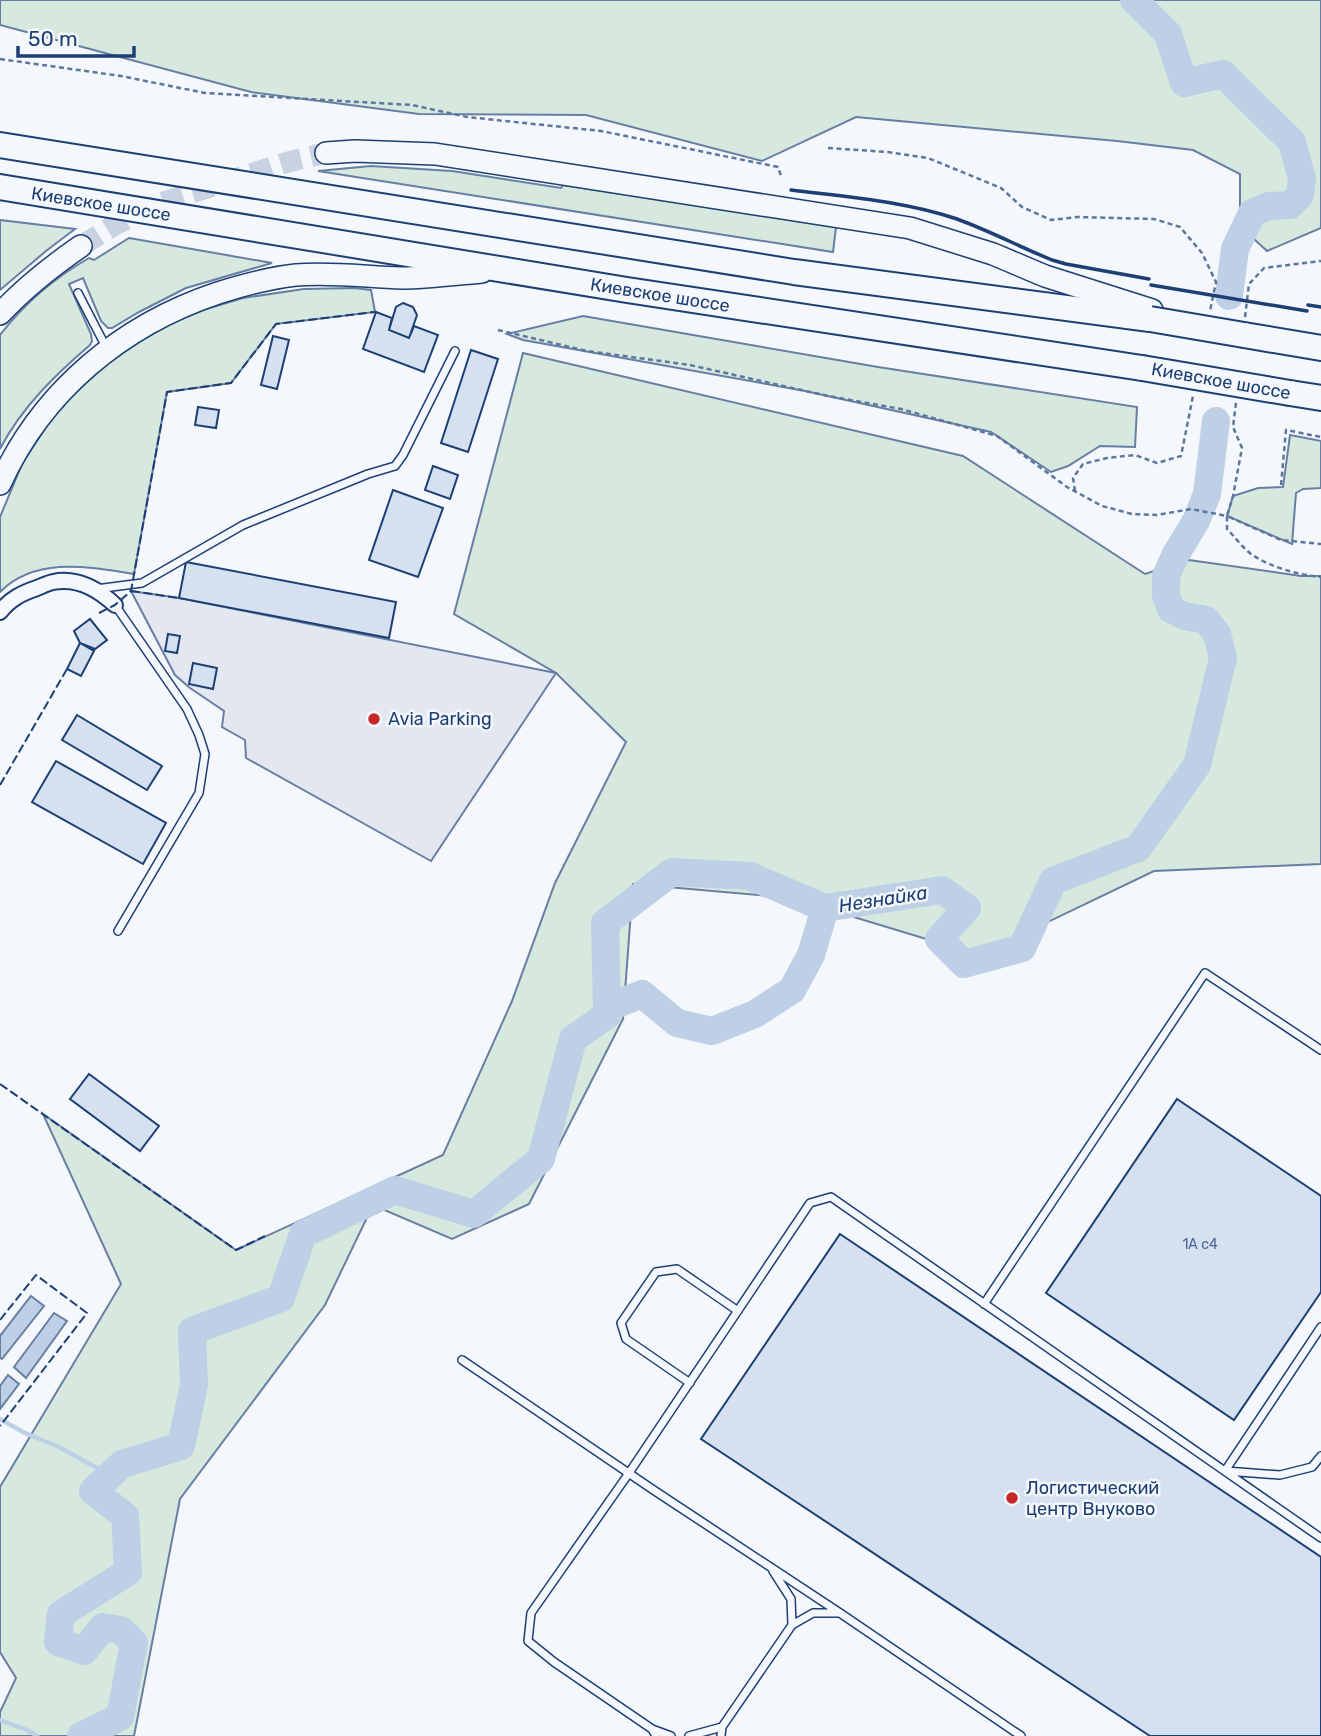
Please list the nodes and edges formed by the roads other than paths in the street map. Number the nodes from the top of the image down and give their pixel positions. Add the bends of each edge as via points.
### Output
1 (0, 145) edge
2 (326, 153) tunnel mouth
3 (0, 187) edge
4 (81, 246) tunnel mouth
5 (505, 270) junction
6 (78, 293) dead end
7 (0, 314) edge
8 (1151, 315) junction
9 (1321, 348) edge
10 (108, 350) junction
11 (455, 351) dead end
12 (1321, 398) edge
13 (0, 484) edge
14 (95, 589) junction
15 (115, 605) joint
16 (0, 612) edge
17 (118, 931) dead end
18 (1321, 1050) edge
19 (984, 1304) junction
20 (738, 1311) junction
21 (1321, 1327) edge
22 (462, 1360) dead end
23 (690, 1383) junction
24 (1321, 1456) edge
25 (1225, 1471) junction
26 (629, 1473) junction
27 (1321, 1538) edge
28 (769, 1567) junction
29 (840, 1613) junction
30 (792, 1625) junction
31 (721, 1732) edge
32 (654, 1733) edge
33 (671, 1736) edge
34 (689, 1736) edge
35 (1021, 1736) edge

1 - 8 highway via 794,272
2 - 8 main road via 435,154 909,228 993,254
3 - 5 highway, Киевское шоссе
4 - 7 main road
5 - 10 main road via 413,277 326,274 275,278 172,311
5 - 12 highway, Киевское шоссе, bridge
6 - 10 lane
8 - 9 highway, bridge
10 - 13 main road via 52,401
11 - 14 lane via 395,466 243,525 142,583
14 - 15 street
14 - 16 street via 53,582 24,592
15 - 17 lane via 187,709 205,754 199,793
18 - 19 lane via 1205,973
19 - 20 lane via 831,1197 810,1203
19 - 25 lane
20 - 23 lane
20 - 23 lane via 677,1269 656,1272 621,1323 626,1339
21 - 25 lane
22 - 26 lane
23 - 26 lane
24 - 25 lane via 1312,1466 1280,1475
25 - 27 lane
26 - 28 lane
26 - 32 lane via 531,1613 528,1641
28 - 29 lane
28 - 30 lane via 791,1599
29 - 30 lane via 813,1613
29 - 35 lane
30 - 31 lane
31 - 34 lane
32 - 33 lane

